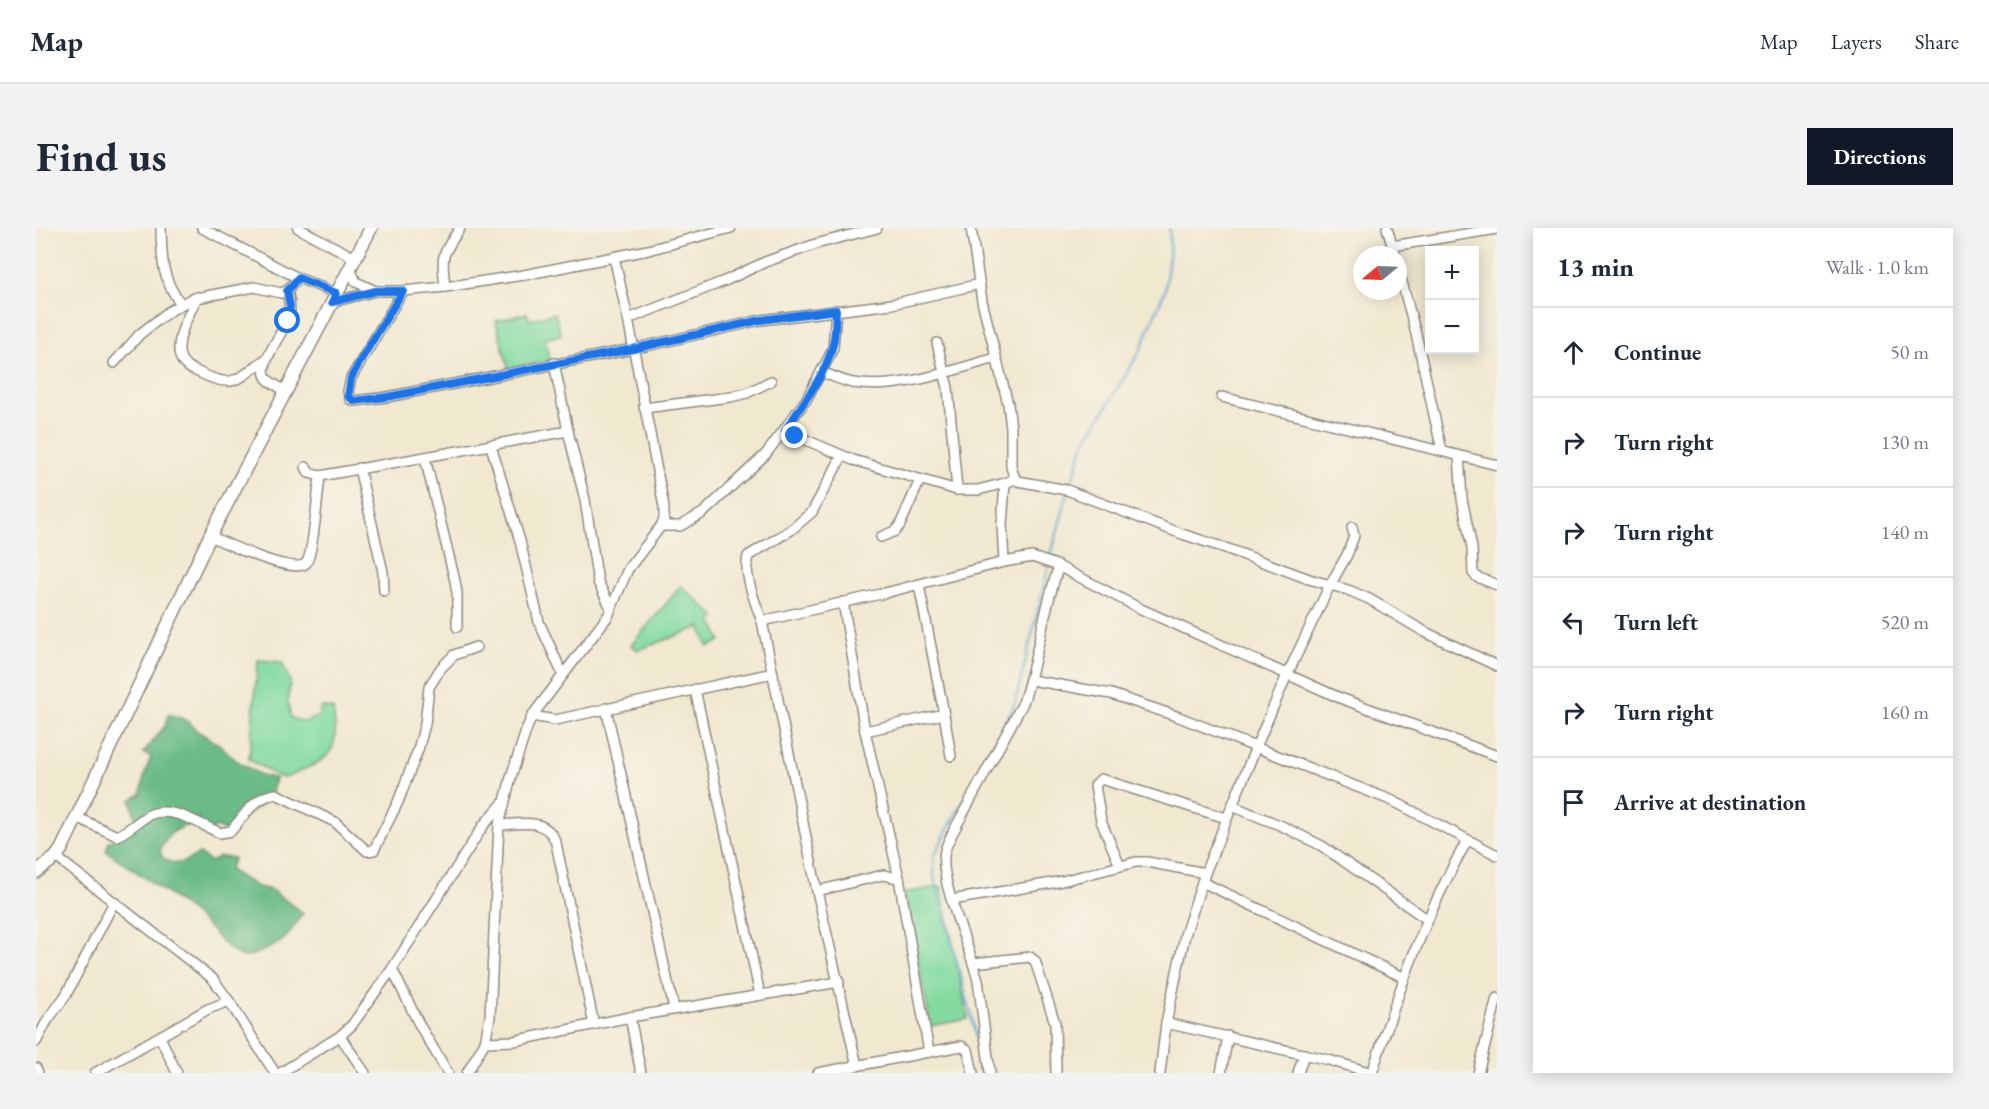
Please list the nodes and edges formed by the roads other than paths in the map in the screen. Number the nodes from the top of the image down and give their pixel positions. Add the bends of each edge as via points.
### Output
1 (161, 228) edge
2 (202, 228) edge
3 (298, 228) edge
4 (371, 228) edge
5 (460, 228) edge
6 (731, 228) edge
7 (877, 228) edge
8 (971, 228) edge
9 (1387, 228) edge
10 (1497, 229) edge
11 (1392, 246) edge
12 (1407, 247) edge
13 (614, 257) junction
14 (352, 263) junction
15 (298, 278) junction
16 (980, 284) junction
17 (444, 287) junction
18 (287, 291) junction
19 (376, 291) junction
20 (403, 291) junction
21 (197, 297) junction
22 (334, 298) junction
23 (1407, 300) edge
24 (181, 304) junction
25 (836, 310) junction
26 (628, 320) junction
27 (937, 343) dead end
28 (633, 349) junction
29 (267, 358) junction
30 (996, 358) junction
31 (114, 363) dead end
32 (554, 363) junction
33 (822, 372) junction
34 (945, 372) junction
35 (771, 381) dead end
36 (286, 391) junction
37 (1222, 397) dead end
38 (644, 408) junction
39 (568, 431) junction
40 (785, 431) junction
41 (491, 446) junction
42 (1442, 451) junction
43 (842, 456) junction
44 (1459, 456) junction
45 (425, 459) junction
46 (1497, 465) edge
47 (306, 467) dead end
48 (359, 468) junction
49 (320, 476) junction
50 (1015, 479) junction
51 (920, 480) junction
52 (1005, 483) junction
53 (957, 490) junction
54 (661, 526) junction
55 (1352, 527) dead end
56 (210, 536) junction
57 (881, 537) dead end
58 (1004, 562) junction
59 (1054, 564) junction
60 (919, 585) junction
61 (1330, 585) junction
62 (1497, 585) edge
63 (384, 591) dead end
64 (843, 602) junction
65 (611, 608) junction
66 (762, 621) junction
67 (457, 627) dead end
68 (476, 647) dead end
69 (1497, 666) edge
70 (773, 673) junction
71 (563, 675) junction
72 (1287, 675) junction
73 (1031, 680) junction
74 (695, 689) junction
75 (606, 708) junction
76 (944, 714) junction
77 (532, 716) junction
78 (865, 731) junction
79 (1256, 747) junction
80 (951, 756) dead end
81 (1497, 756) edge
82 (503, 802) junction
83 (1232, 806) junction
84 (76, 817) junction
85 (1227, 818) junction
86 (499, 825) junction
87 (1467, 841) junction
88 (1497, 855) edge
89 (56, 857) junction
90 (895, 857) junction
91 (1120, 866) junction
92 (36, 872) edge
93 (883, 875) junction
94 (899, 878) junction
95 (1204, 878) junction
96 (817, 891) junction
97 (952, 900) junction
98 (114, 902) junction
99 (1428, 920) junction
100 (974, 963) junction
101 (392, 969) junction
102 (1403, 977) junction
103 (839, 982) junction
104 (760, 995) junction
105 (1497, 998) edge
106 (229, 1001) junction
107 (674, 1009) junction
108 (630, 1017) junction
109 (1166, 1023) junction
110 (594, 1025) junction
111 (340, 1036) junction
112 (1228, 1036) junction
113 (160, 1037) junction
114 (36, 1042) edge
115 (485, 1042) junction
116 (929, 1052) junction
117 (1304, 1054) junction
118 (857, 1066) junction
119 (36, 1068) edge
120 (468, 1072) edge
121 (38, 1073) edge
122 (95, 1073) edge
123 (177, 1073) edge
124 (275, 1073) edge
125 (280, 1073) edge
126 (365, 1073) edge
127 (448, 1073) edge
128 (641, 1073) edge
129 (818, 1073) edge
130 (973, 1073) edge
131 (990, 1073) edge
132 (1056, 1073) edge
133 (1160, 1073) edge
134 (1221, 1073) edge
135 (1299, 1073) edge
136 (1478, 1073) edge

1 - 24 street via 163,269
2 - 15 street
3 - 14 street
4 - 14 main road
5 - 17 street via 442,257
6 - 13 street
7 - 26 street via 765,262
8 - 16 street
9 - 11 street
10 - 12 street
13 - 17 street
13 - 26 street
14 - 19 street via 356,282
14 - 22 main road
15 - 18 street
15 - 22 street
16 - 25 street via 892,304
16 - 30 street
17 - 20 street
18 - 21 street via 275,293 254,287
18 - 29 street via 288,321
19 - 20 street
19 - 22 street
20 - 32 street via 351,378 348,391 354,401
21 - 24 street
21 - 29 street via 179,347 185,366 222,382 237,379
22 - 36 main road
23 - 42 street
24 - 31 street via 140,334
25 - 28 street via 761,320
25 - 33 street via 833,348
26 - 28 street
27 - 34 street
28 - 32 street
28 - 38 street
29 - 36 street via 266,378
30 - 34 street
30 - 50 street via 1008,404
32 - 39 street
33 - 34 street via 847,382 875,384 911,382
33 - 40 street
34 - 53 street
35 - 38 street via 730,397
36 - 56 main road
37 - 42 street
38 - 54 street via 664,507
39 - 41 street
39 - 65 street via 598,582
40 - 43 street
40 - 54 street via 703,513 680,526
41 - 45 street
41 - 71 street via 539,622
42 - 44 street
43 - 51 street
43 - 66 street via 812,512 748,556 749,578
44 - 46 street
44 - 62 street via 1473,573
45 - 48 street
45 - 67 street via 455,581
47 - 49 street via 309,473
48 - 49 street
48 - 63 street
49 - 56 street via 308,561 304,565 276,562
50 - 52 street
50 - 61 street via 1071,492
51 - 53 street
51 - 57 street via 900,525
52 - 53 street via 978,490
52 - 58 street
54 - 65 street via 628,569
55 - 61 street via 1354,536 1347,555
56 - 84 main road
58 - 59 street via 1032,557
58 - 60 street
59 - 72 street via 1141,609
59 - 73 street
60 - 64 street
60 - 76 street
61 - 69 street via 1369,599 1417,628
61 - 72 street
64 - 66 street
64 - 78 street
65 - 71 street
66 - 70 street
68 - 84 street via 454,655 429,687 418,750 374,850 367,851 335,822 276,794 259,800 226,833 162,812 152,813 117,836
70 - 74 street
70 - 96 street
71 - 77 street
72 - 79 street
72 - 81 street
73 - 79 street via 1111,694
73 - 97 street via 1008,733 946,846 943,863
74 - 75 street
74 - 104 street
75 - 77 street via 555,720
75 - 107 street
76 - 78 street
76 - 80 street
77 - 82 street
78 - 90 street
79 - 83 street
79 - 87 street via 1393,801
82 - 86 street
82 - 101 street via 483,826
83 - 85 street
83 - 99 street via 1323,846
84 - 89 main road
85 - 91 street via 1101,779 1095,785 1098,811
85 - 95 street
86 - 110 street via 527,823 546,827 553,833
86 - 115 street via 491,1003
87 - 88 street
87 - 99 street
89 - 92 main road
89 - 98 street
90 - 93 street
90 - 94 street
91 - 95 street via 1147,862
91 - 97 street via 1058,882
93 - 94 street
93 - 96 street
94 - 116 street
95 - 102 street
95 - 109 street via 1185,935
96 - 103 street
97 - 100 street
98 - 106 street via 213,979
98 - 114 street via 66,995
99 - 102 street
100 - 131 street
100 - 132 street via 1034,959 1055,1023
101 - 111 street
101 - 127 street
102 - 117 street via 1372,1073
103 - 104 street
103 - 118 street
104 - 107 street
105 - 136 street
106 - 113 street
106 - 124 street
107 - 108 street
108 - 110 street
108 - 128 street
109 - 112 street
109 - 133 street
110 - 115 street via 514,1041
111 - 125 street
111 - 126 street
112 - 117 street
112 - 134 street
113 - 122 street
113 - 123 street
115 - 120 street
116 - 118 street
116 - 130 street via 965,1047
117 - 135 street
118 - 129 street
119 - 121 street

